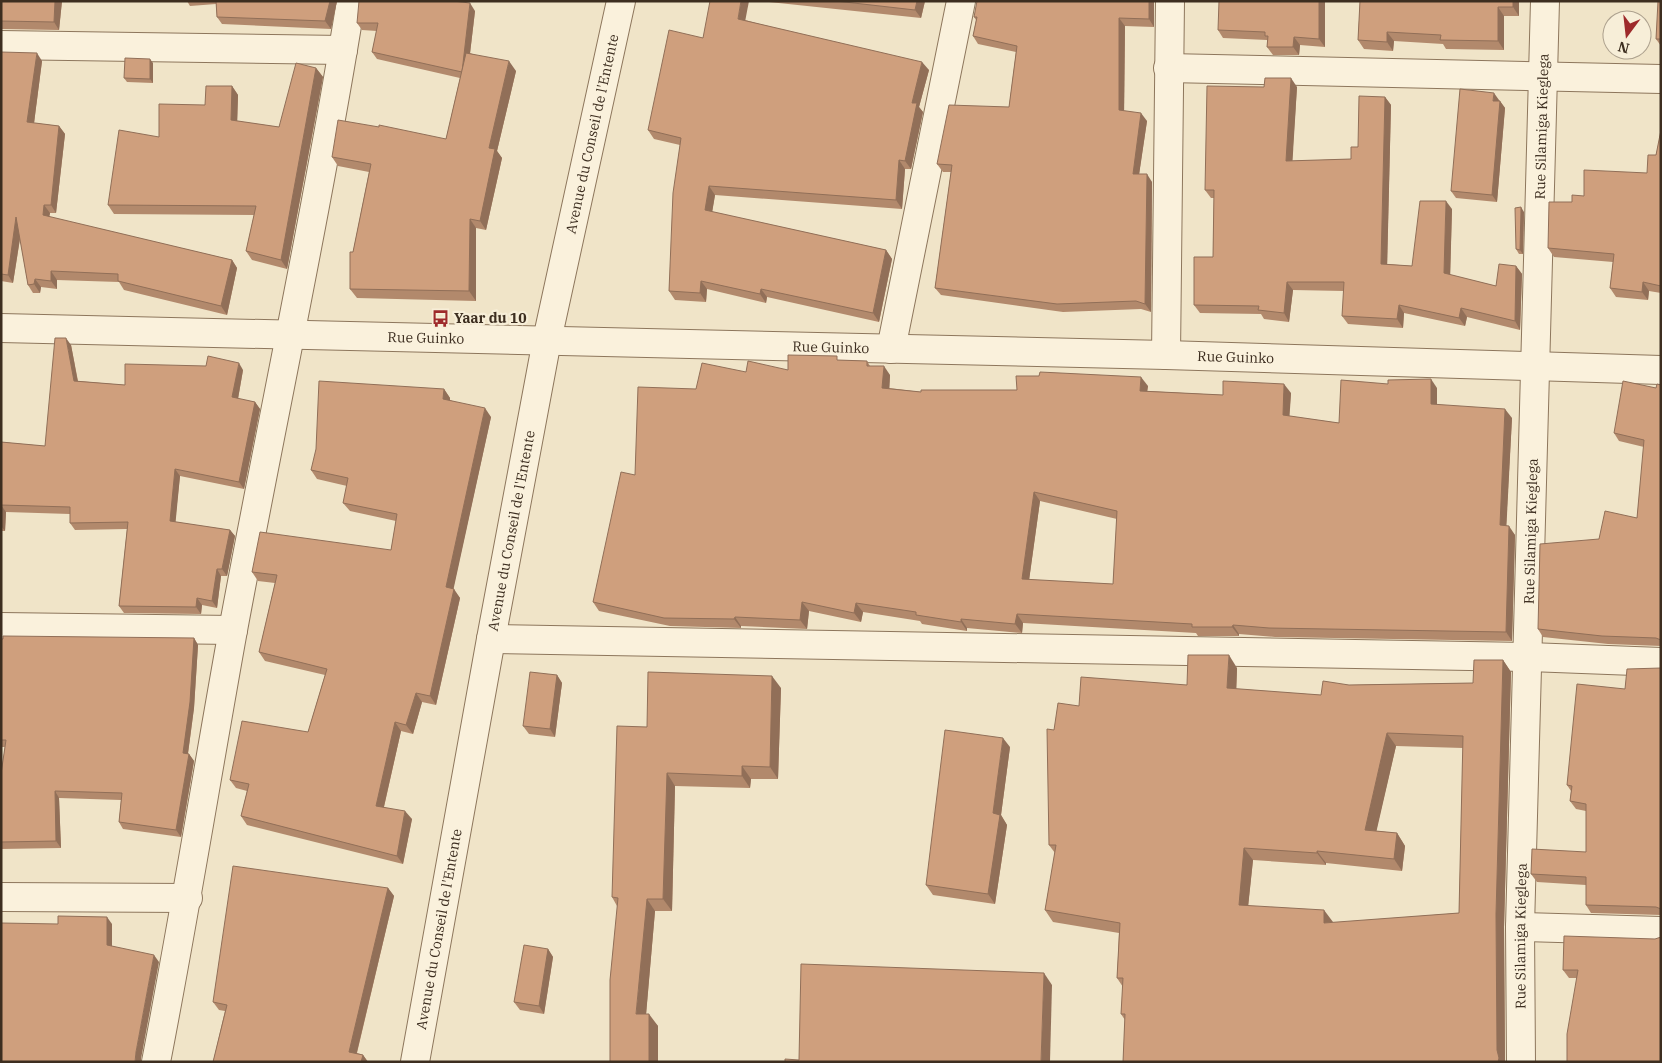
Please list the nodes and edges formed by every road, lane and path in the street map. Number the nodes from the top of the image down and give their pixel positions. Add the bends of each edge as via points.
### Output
1 (352, 1) edge
2 (621, 1) edge
3 (962, 1) edge
4 (1170, 1) edge
5 (1545, 1) edge
6 (1, 45) edge
7 (343, 50) junction
8 (1168, 68) junction
9 (1544, 77) junction
10 (1661, 79) edge
11 (1, 328) edge
12 (290, 335) junction
13 (547, 340) junction
14 (891, 349) junction
15 (1166, 355) junction
16 (1536, 368) junction
17 (1661, 370) edge
18 (1, 627) edge
19 (233, 630) junction
20 (490, 639) junction
21 (1528, 657) junction
22 (1661, 662) edge
23 (1, 897) edge
24 (188, 898) junction
25 (1520, 927) junction
26 (1661, 930) edge
27 (156, 1062) edge
28 (415, 1062) edge
29 (1522, 1062) edge

1 - 7 street
2 - 13 street, Avenue du Conseil de l'Entente
3 - 14 street
4 - 8 street
5 - 9 street, Rue Silamiga Kieglega
6 - 7 street
7 - 12 street
8 - 9 street
8 - 15 street
9 - 10 street
9 - 16 street, Rue Silamiga Kieglega
11 - 12 street, Rue Guinko
12 - 13 street, Rue Guinko
12 - 19 street
13 - 14 street, Rue Guinko
13 - 20 street, Avenue du Conseil de l'Entente
14 - 15 street, Rue Guinko
15 - 16 street, Rue Guinko
16 - 17 street, Rue Guinko
16 - 21 street, Rue Silamiga Kieglega
18 - 19 street
19 - 24 street
20 - 21 street
20 - 28 street, Avenue du Conseil de l'Entente
21 - 22 street
21 - 25 street, Rue Silamiga Kieglega
23 - 24 street
24 - 27 street
25 - 26 street
25 - 29 street, Rue Silamiga Kieglega

